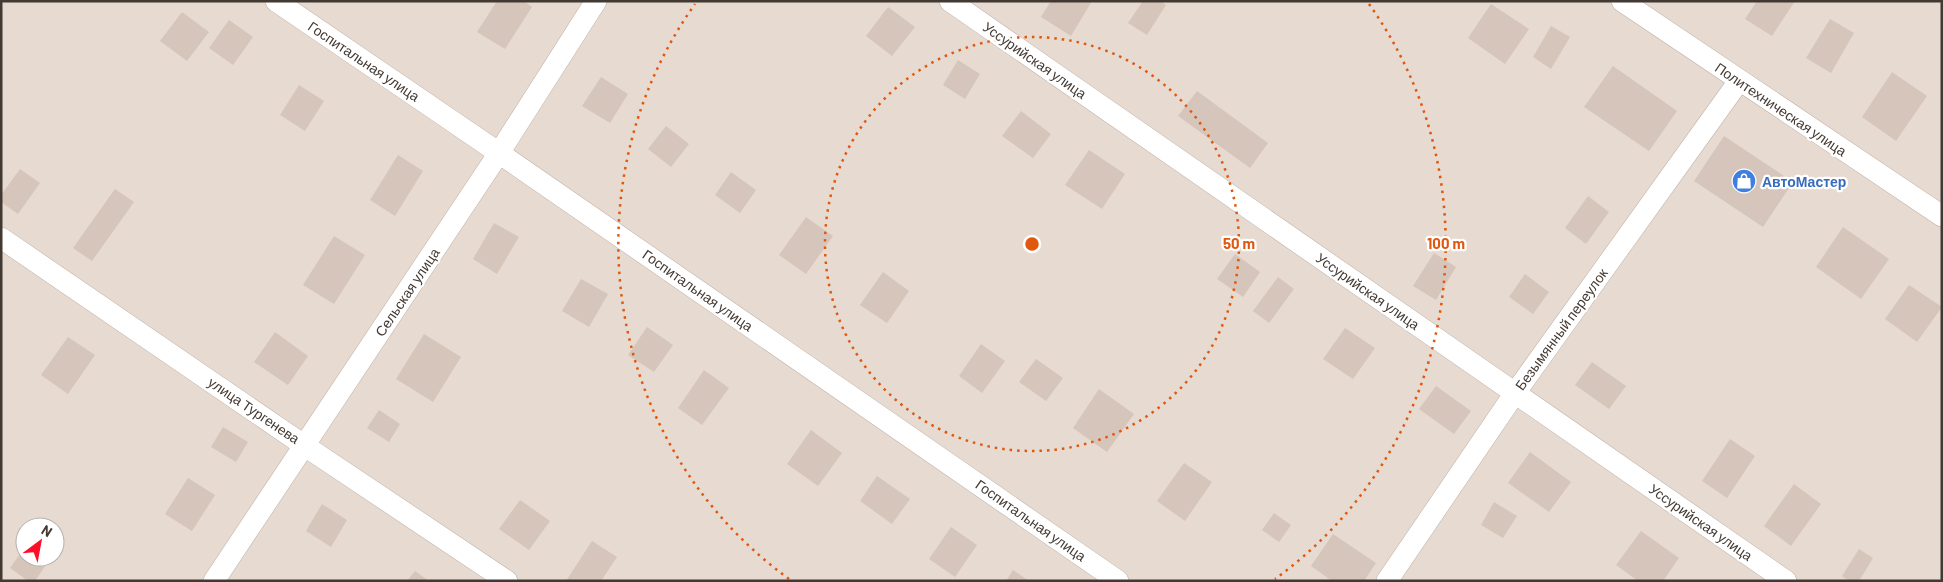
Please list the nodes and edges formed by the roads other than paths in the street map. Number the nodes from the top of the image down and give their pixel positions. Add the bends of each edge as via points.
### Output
1 (276, 1) edge
2 (596, 1) edge
3 (950, 1) edge
4 (1622, 1) edge
5 (1739, 81) junction
6 (499, 153) junction
7 (1942, 216) edge
8 (1, 238) edge
9 (1515, 393) junction
10 (305, 446) junction
11 (214, 581) edge
12 (507, 581) edge
13 (1118, 581) edge
14 (1387, 581) edge
15 (1786, 581) edge

1 - 6 street, Госпитальная улица
2 - 6 street, Сельская улица
3 - 9 street, Уссурийская улица
4 - 5 street, Политехническая улица
5 - 7 street, Политехническая улица
5 - 9 street, Безымянный переулок
6 - 10 street, Сельская улица
6 - 13 street, Госпитальная улица
8 - 10 street, улица Тургенева
9 - 14 street, Безымянный переулок
9 - 15 street, Уссурийская улица
10 - 11 street, Сельская улица
10 - 12 street, улица Тургенева

